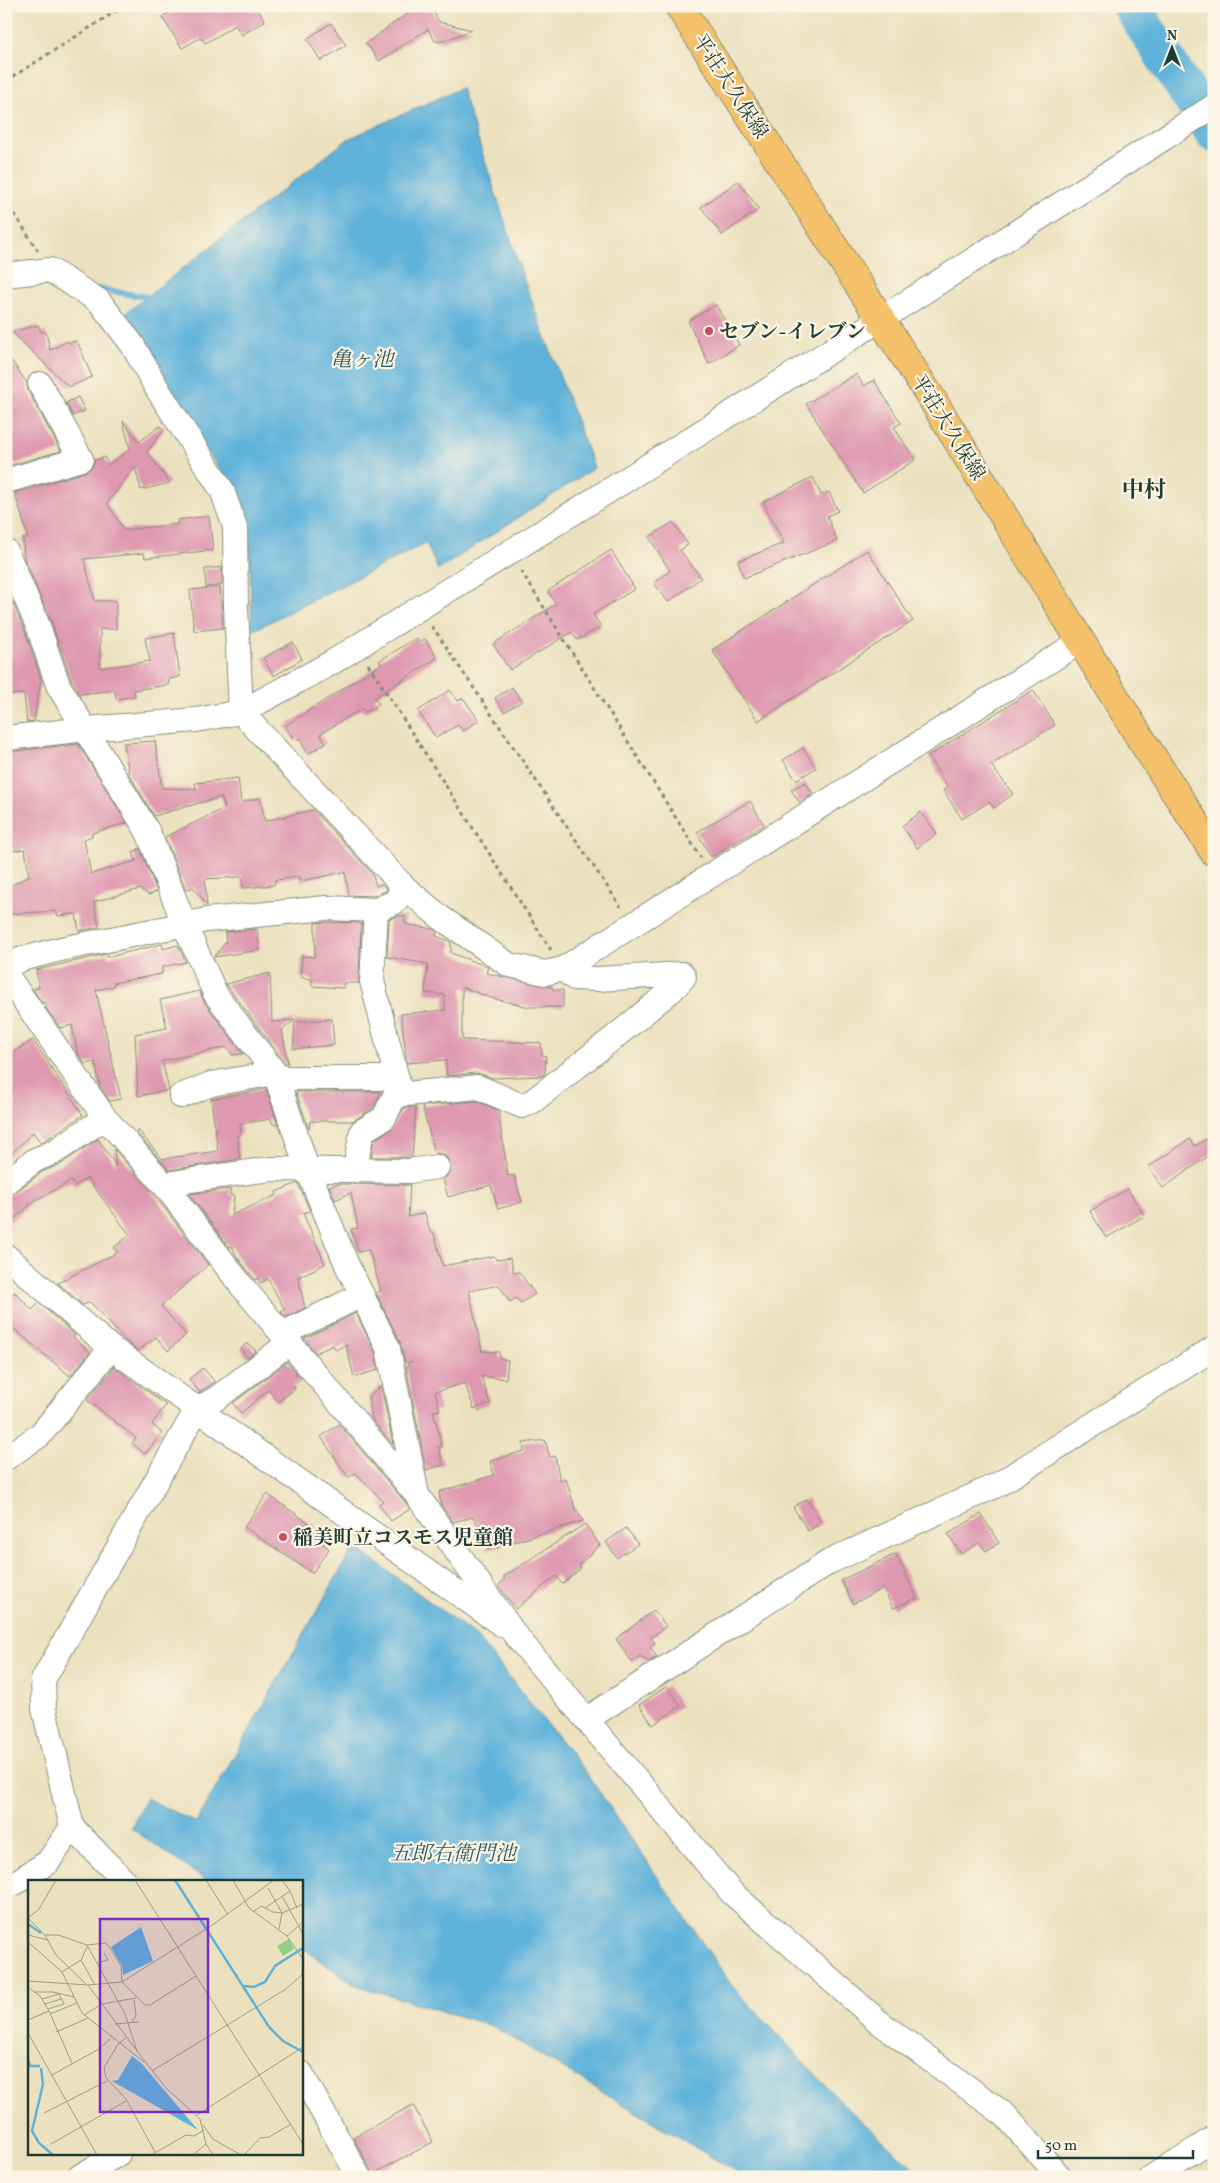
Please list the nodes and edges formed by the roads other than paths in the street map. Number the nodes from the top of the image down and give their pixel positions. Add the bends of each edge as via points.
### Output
1 (679, 6) edge
2 (1214, 106) edge
3 (6, 275) edge
4 (881, 320) junction
5 (40, 384) dead end
6 (6, 481) edge
7 (6, 551) edge
8 (1080, 641) junction
9 (241, 712) junction
10 (87, 729) junction
11 (6, 738) edge
12 (1214, 852) edge
13 (404, 887) junction
14 (376, 910) junction
15 (185, 926) junction
16 (6, 966) edge
17 (563, 969) junction
18 (6, 974) edge
19 (276, 1076) junction
20 (396, 1086) junction
21 (181, 1096) dead end
22 (105, 1118) junction
23 (437, 1167) dead end
24 (307, 1168) junction
25 (355, 1169) junction
26 (6, 1182) edge
27 (166, 1187) junction
28 (6, 1256) edge
29 (362, 1295) junction
30 (286, 1339) junction
31 (111, 1348) junction
32 (1214, 1348) edge
33 (197, 1409) junction
34 (6, 1458) edge
35 (417, 1495) junction
36 (516, 1636) junction
37 (587, 1719) junction
38 (72, 1827) junction
39 (123, 1880) edge
40 (6, 1884) edge
41 (302, 2075) edge
42 (1214, 2138) edge
43 (115, 2156) edge
44 (78, 2177) edge
45 (359, 2177) edge
46 (1060, 2177) edge
47 (1152, 2177) edge

1 - 4 main road, 平荘大久保線
2 - 4 street
3 - 9 street via 50,270 99,301 132,344 222,490 235,526
4 - 8 main road, 平荘大久保線
4 - 9 street via 357,647
5 - 6 street via 81,458
7 - 10 street via 38,626 58,685
8 - 12 main road, 平荘大久保線
8 - 17 street
9 - 10 street via 196,720
9 - 13 street
10 - 11 street
10 - 15 street via 148,832
13 - 14 street via 395,902
13 - 17 street via 440,917 509,965 545,973
14 - 15 street via 326,908 207,920
14 - 20 street via 372,981
15 - 16 street via 61,948
15 - 19 street via 216,995
17 - 20 street via 574,978 682,974 684,977 616,1036 533,1101 522,1106 478,1086
18 - 22 street
19 - 20 street
19 - 21 street via 211,1084
19 - 24 street
20 - 25 street via 384,1118 362,1131
22 - 26 street via 54,1152 35,1160
22 - 27 street
23 - 25 street via 409,1171
24 - 25 street
24 - 27 street via 182,1181
24 - 29 street
27 - 30 street
28 - 31 street
29 - 30 street
29 - 35 street via 388,1348
30 - 33 street via 217,1398
30 - 35 street
31 - 33 street
31 - 34 street via 40,1435
32 - 37 street via 999,1484 829,1562
33 - 36 street
33 - 38 street via 43,1680 44,1709
35 - 36 street
36 - 37 street
37 - 46 street via 732,1893 880,2022 1005,2115
38 - 39 street
38 - 40 street via 48,1862 15,1883
41 - 45 street
42 - 47 street
43 - 44 street

